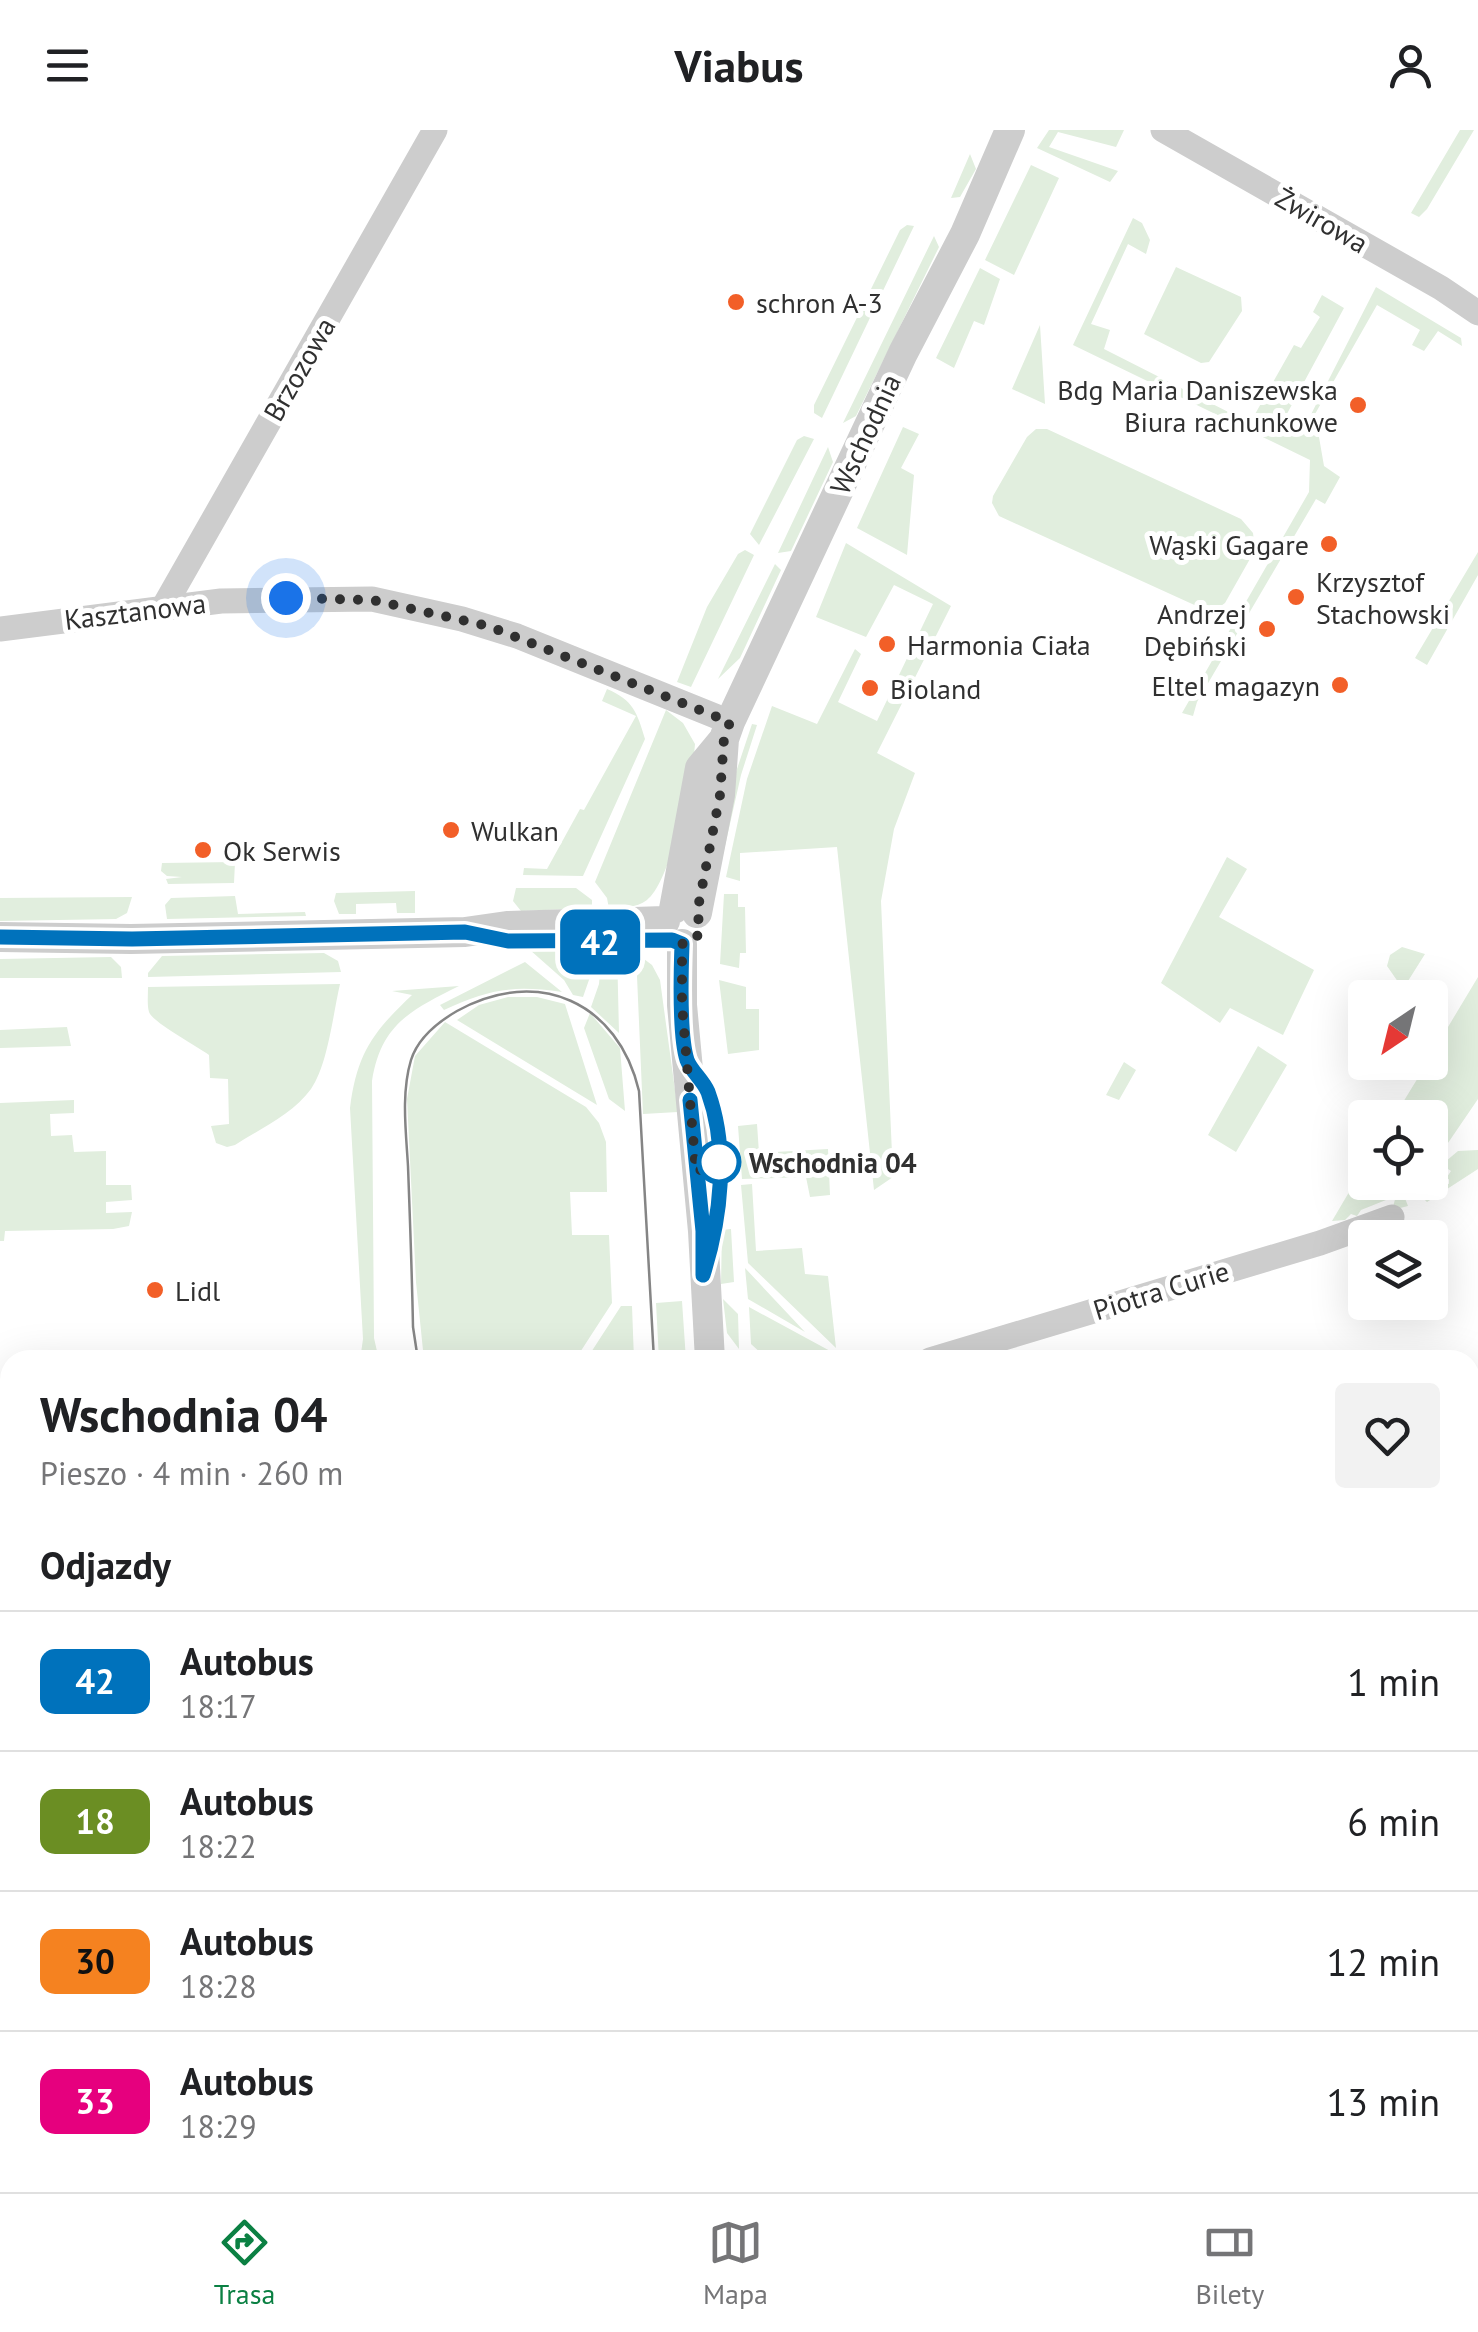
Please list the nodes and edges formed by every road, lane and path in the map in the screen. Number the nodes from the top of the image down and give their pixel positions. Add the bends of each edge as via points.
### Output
1 (435, 130) edge
2 (1010, 130) edge
3 (1164, 130) edge
4 (1478, 313) edge
5 (163, 608) junction
6 (0, 630) edge
7 (727, 730) junction
8 (678, 925) junction
9 (0, 937) edge
10 (1392, 1217) dead end
11 (709, 1350) edge
12 (963, 1350) edge

1 - 5 street, Brzozowa
2 - 7 street, Wschodnia
3 - 4 street, Żwirowa
5 - 6 street, Kasztanowa
5 - 7 street, Kasztanowa via 304,598 410,606 518,636
7 - 8 street, Wschodnia via 700,768
8 - 9 street
8 - 11 street, Wschodnia
10 - 12 street, Piotra Curie

